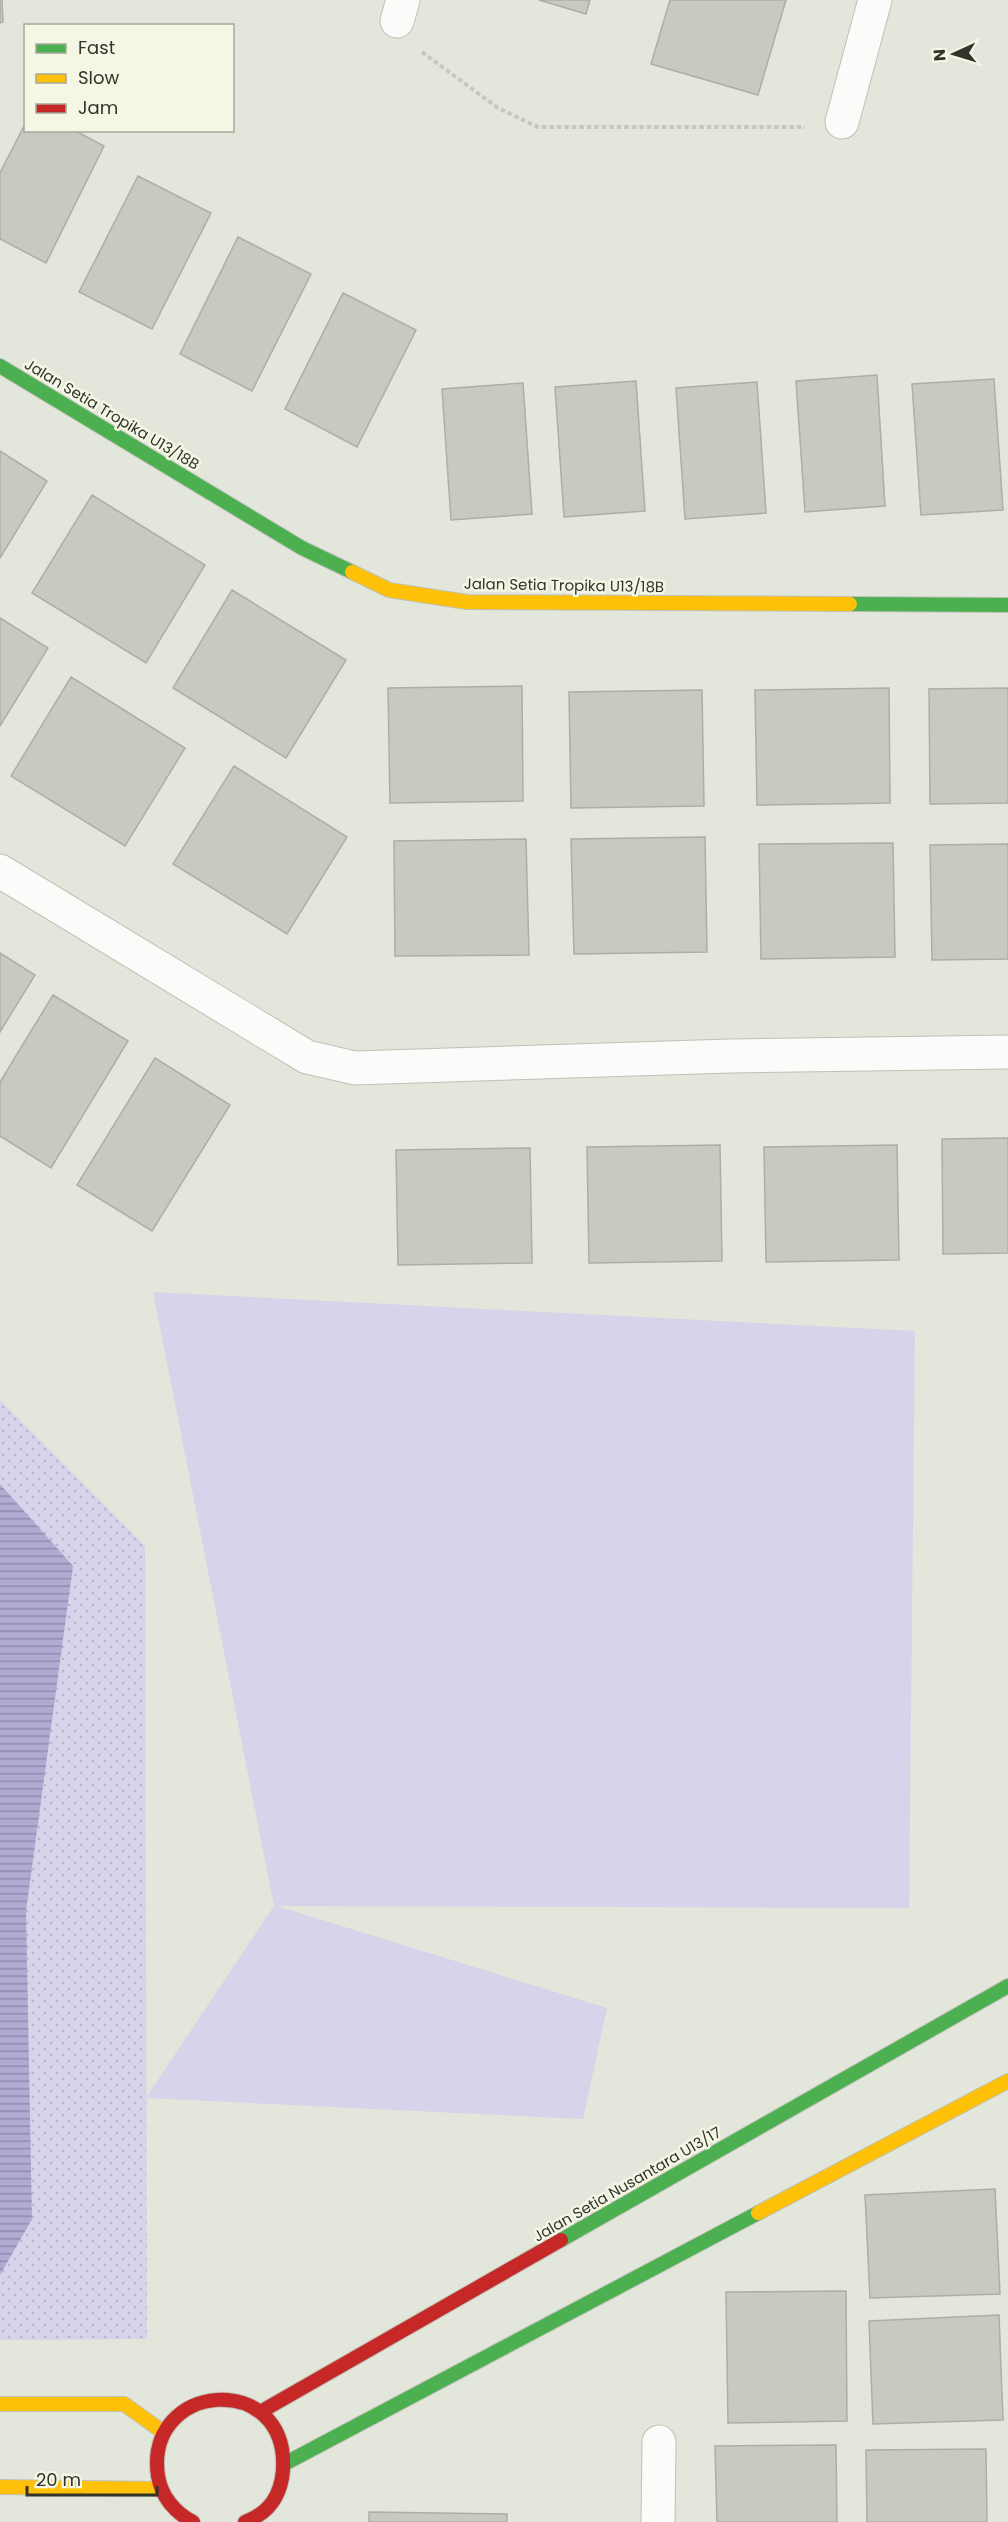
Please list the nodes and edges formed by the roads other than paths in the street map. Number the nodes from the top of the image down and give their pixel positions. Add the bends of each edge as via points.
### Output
1 (875, 0) edge
2 (842, 122) road end
3 (0, 366) edge
4 (1008, 605) edge
5 (0, 871) edge
6 (1008, 1052) edge
7 (1008, 1986) edge
8 (1008, 2081) edge
9 (0, 2404) edge
10 (262, 2411) junction
11 (163, 2432) junction
12 (659, 2442) dead end
13 (286, 2463) junction
14 (0, 2487) edge
15 (161, 2490) junction
16 (260, 2519) edge
17 (191, 2522) edge
18 (245, 2522) edge
19 (658, 2522) edge

1 - 2 street
3 - 4 main road, Jalan Setia Tropika U13/18B via 302,548 389,590 467,602
5 - 6 street via 307,1056 355,1068
7 - 10 main road, Jalan Setia Nusantara U13/17
8 - 13 main road
9 - 11 main road via 124,2404
10 - 11 main road via 237,2399 208,2398 183,2409
10 - 13 main road via 280,2434
11 - 15 main road via 156,2461
12 - 19 street
13 - 16 main road via 279,2493
14 - 15 main road
15 - 17 main road
16 - 18 main road

